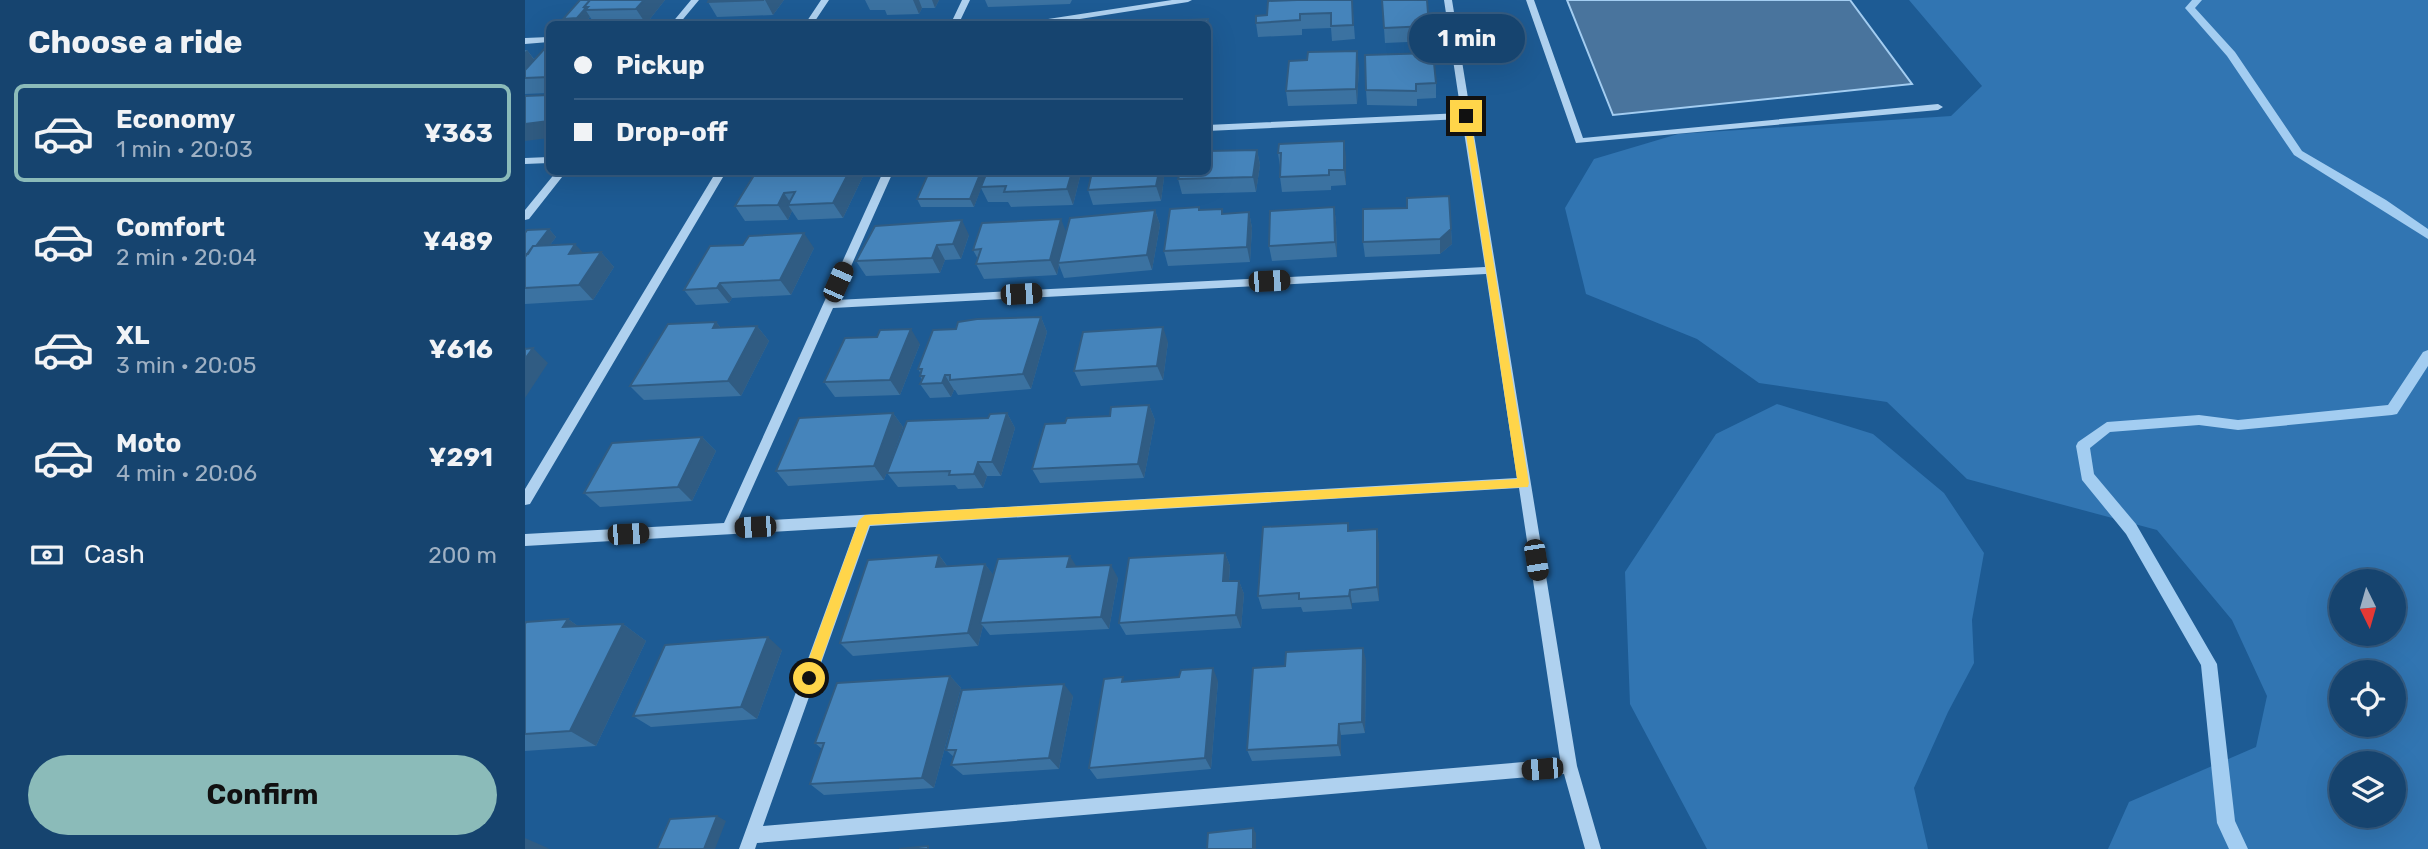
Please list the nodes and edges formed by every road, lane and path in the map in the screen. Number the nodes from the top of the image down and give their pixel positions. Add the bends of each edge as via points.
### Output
1 (695, 0) edge
2 (825, 0) edge
3 (966, 0) edge
4 (1188, 0) edge
5 (1448, 0) edge
6 (1530, 0) edge
7 (678, 21) edge
8 (811, 21) edge
9 (956, 21) edge
10 (1054, 21) edge
11 (546, 40) edge
12 (525, 41) edge
13 (1938, 107) dead end
14 (1466, 116) junction
15 (1211, 128) edge
16 (546, 160) edge
17 (525, 161) edge
18 (559, 175) edge
19 (719, 175) edge
20 (887, 175) edge
21 (525, 217) edge
22 (1489, 270) junction
23 (828, 304) junction
24 (1523, 483) junction
25 (525, 500) edge
26 (865, 520) junction
27 (728, 528) junction
28 (525, 540) edge
29 (1569, 766) junction
30 (750, 842) edge
31 (1593, 849) edge

1 - 7 street
2 - 8 street
3 - 9 street
4 - 10 street
5 - 14 street
6 - 13 street via 1579,141
11 - 12 street
14 - 15 street
14 - 22 street
16 - 17 street
18 - 21 street
19 - 25 street
20 - 23 street
22 - 23 street
22 - 24 street
23 - 27 street
24 - 26 street
24 - 29 street
26 - 27 street
26 - 30 street
27 - 28 street
29 - 30 street
29 - 31 street

